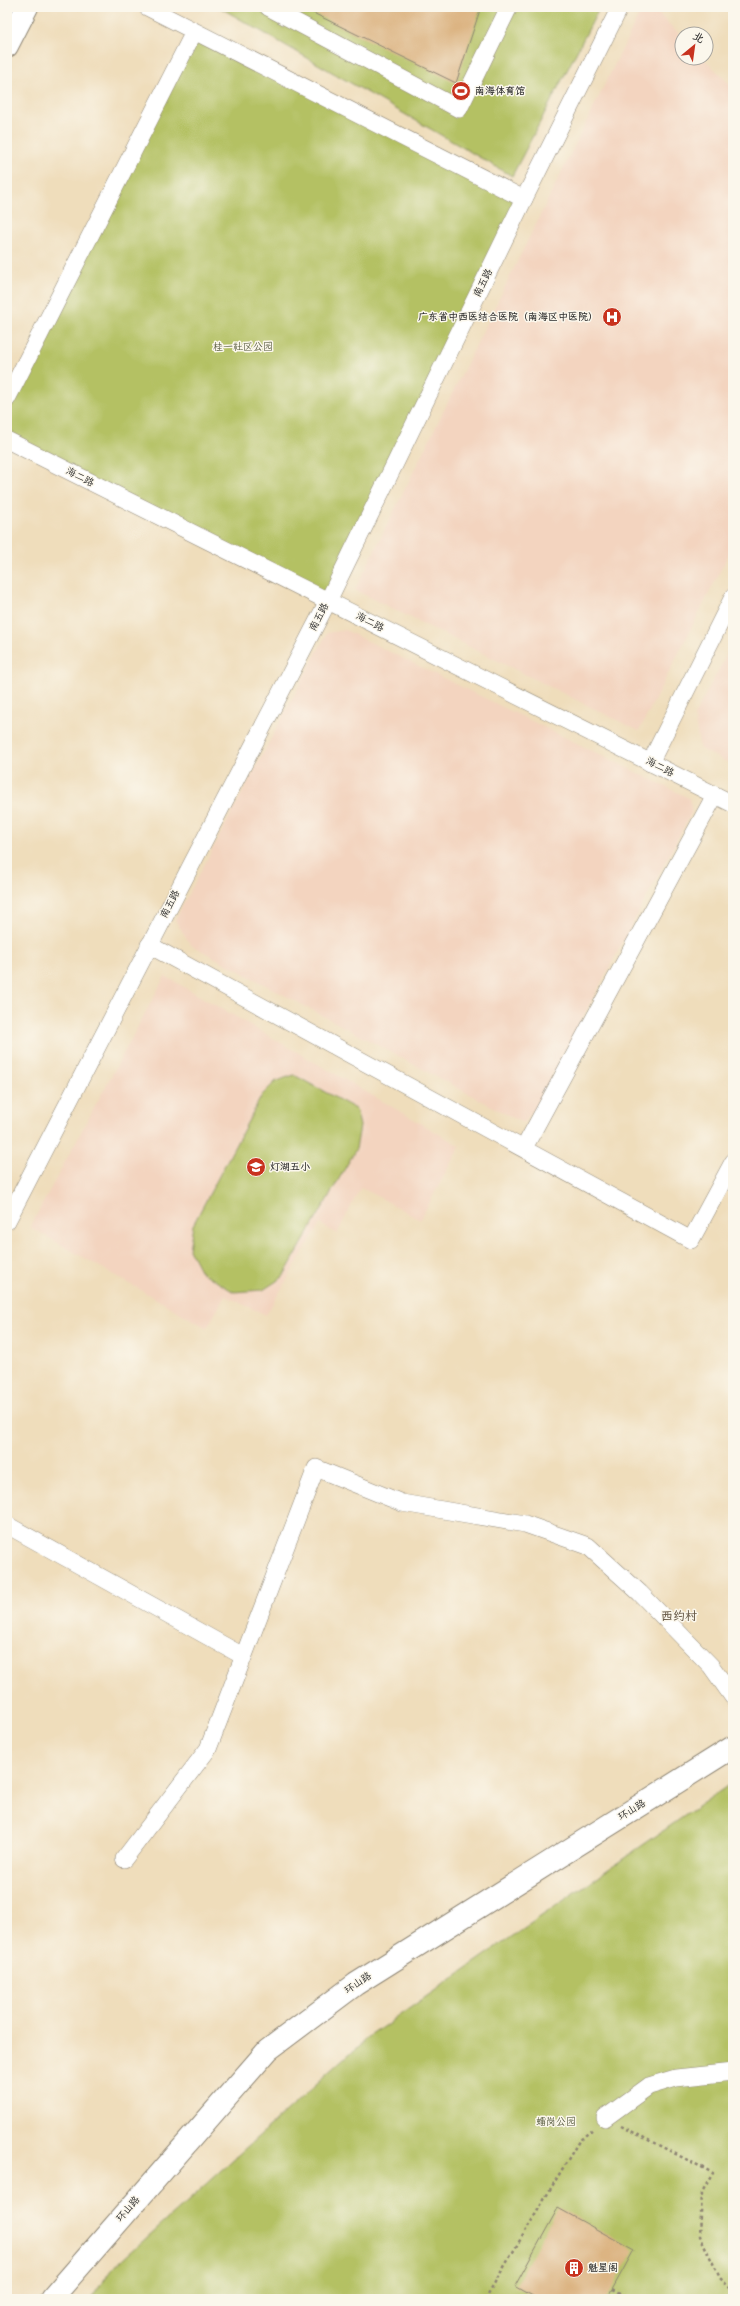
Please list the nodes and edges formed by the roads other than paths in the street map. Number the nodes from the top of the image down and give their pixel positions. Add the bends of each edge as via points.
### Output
1 (27, 7) edge
2 (148, 7) edge
3 (268, 7) edge
4 (510, 7) edge
5 (620, 7) edge
6 (194, 32) junction
7 (7, 46) edge
8 (524, 199) junction
9 (7, 399) edge
10 (7, 440) edge
11 (733, 596) edge
12 (328, 601) junction
13 (650, 763) junction
14 (715, 795) junction
15 (733, 804) edge
16 (149, 945) junction
17 (524, 1148) junction
18 (733, 1162) edge
19 (7, 1221) edge
20 (7, 1525) edge
21 (243, 1656) junction
22 (733, 1697) edge
23 (733, 1747) edge
24 (124, 1860) dead end
25 (733, 2072) edge
26 (605, 2118) road end
27 (51, 2299) edge

1 - 7 main road
2 - 6 street
3 - 4 street via 459,109
5 - 8 street, 南五路
6 - 8 street
6 - 9 street
8 - 12 street, 南五路
10 - 12 street, 海二路
11 - 13 street
12 - 13 street, 海二路
12 - 16 street, 南五路
13 - 14 street, 海二路
14 - 15 street, 海二路
14 - 17 street
16 - 17 street
16 - 19 street, 南五路
17 - 18 street via 691,1240
20 - 21 street
21 - 22 street via 316,1468 402,1503 524,1524 588,1546 640,1593 711,1666
21 - 24 street via 208,1749
23 - 27 main road, 环山路 via 356,1984 268,2050
25 - 26 street via 676,2078 649,2086

